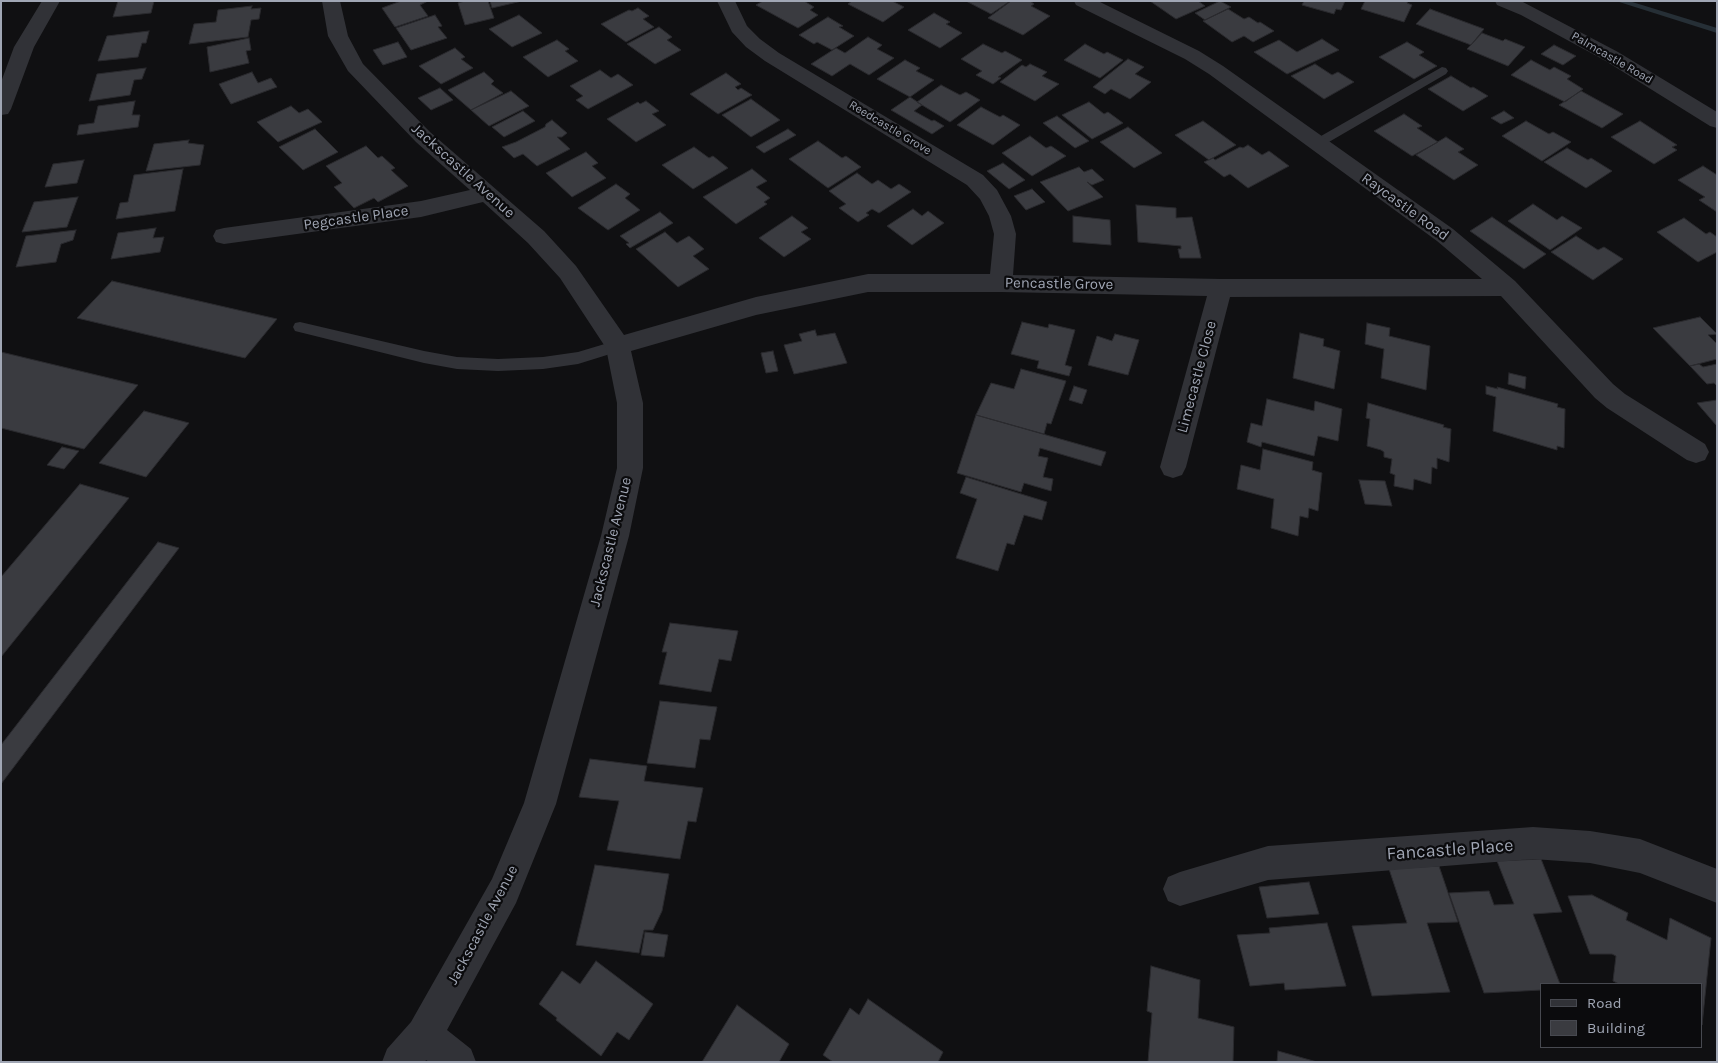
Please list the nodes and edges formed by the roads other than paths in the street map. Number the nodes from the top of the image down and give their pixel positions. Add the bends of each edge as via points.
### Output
1 (50, 1) edge
2 (331, 1) edge
3 (726, 1) edge
4 (1083, 1) edge
5 (1504, 1) edge
6 (1442, 71) dead end
7 (1, 109) edge
8 (1717, 121) edge
9 (1318, 144) junction
10 (487, 194) junction
11 (224, 236) dead end
12 (1001, 283) junction
13 (1507, 287) junction
14 (1221, 288) junction
15 (300, 327) dead end
16 (618, 346) junction
17 (1696, 452) dead end
18 (1173, 467) dead end
19 (1717, 886) edge
20 (1180, 889) dead end
21 (424, 1035) junction
22 (400, 1062) edge
23 (458, 1062) edge

1 - 7 street via 24,47
2 - 10 street, Jackscastle Avenue via 338,36 355,67 422,137
3 - 12 street, Reedcastle Grove via 739,28 772,57 975,180 989,195 1006,234
4 - 9 street, Raycastle Road via 1192,55
5 - 8 street, Palmcastle Road via 1611,56
6 - 9 lane
9 - 13 street, Raycastle Road via 1445,235
10 - 11 street, Pegcastle Place via 421,209
10 - 16 street, Jackscastle Avenue via 536,237 568,272
12 - 14 street, Pencastle Grove
12 - 16 street, Pencastle Grove via 868,283 756,306
13 - 14 street, Pencastle Grove
13 - 17 street, Raycastle Road via 1610,396
14 - 18 street, Limecastle Close
15 - 16 lane via 457,363 543,363 578,358
16 - 21 street, Jackscastle Avenue via 630,403 630,468 615,536 540,804 504,891
19 - 20 street, Fancastle Place via 1640,856 1590,847 1533,843 1268,863
21 - 22 street, Jackscastle Avenue
21 - 23 street

